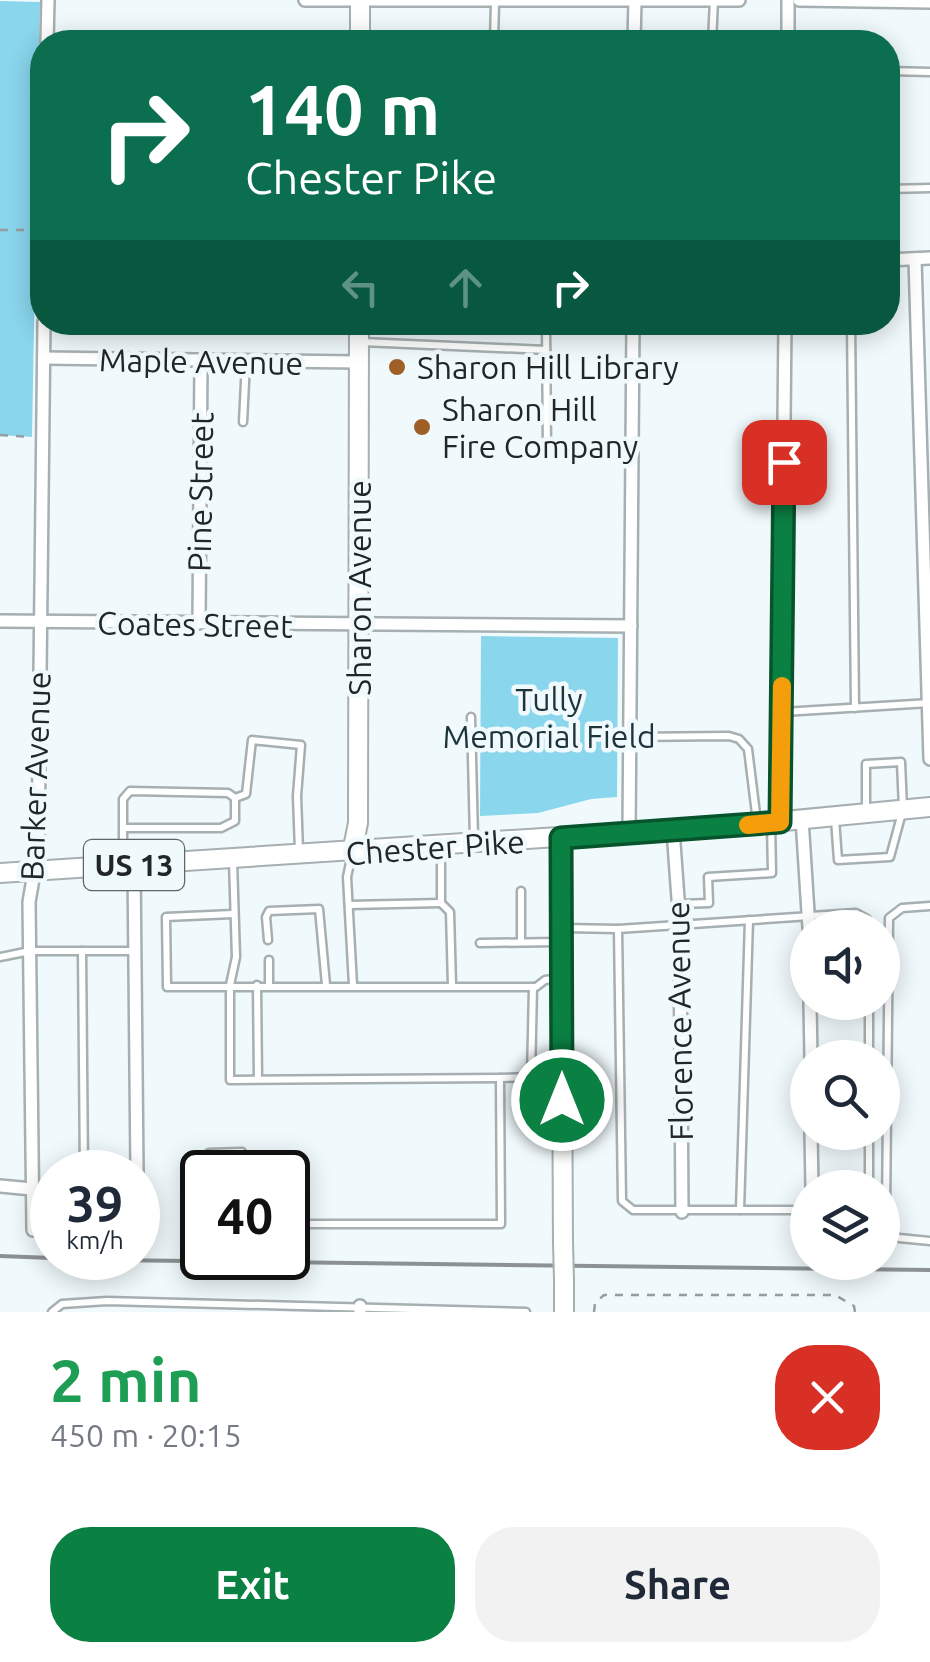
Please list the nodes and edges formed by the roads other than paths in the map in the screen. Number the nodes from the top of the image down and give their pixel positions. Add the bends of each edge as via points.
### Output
1 (48, 0) edge
2 (304, 0) edge
3 (360, 0) edge
4 (495, 0) edge
5 (635, 0) edge
6 (714, 0) edge
7 (739, 0) edge
8 (788, 0) edge
9 (799, 0) edge
10 (930, 2) edge
11 (47, 30) edge
12 (360, 30) edge
13 (494, 30) edge
14 (634, 30) edge
15 (713, 30) edge
16 (788, 30) edge
17 (900, 71) edge
18 (930, 72) edge
19 (930, 188) edge
20 (900, 189) edge
21 (930, 258) edge
22 (915, 259) junction
23 (900, 260) edge
24 (44, 335) edge
25 (359, 335) edge
26 (390, 335) edge
27 (546, 335) edge
28 (632, 335) edge
29 (785, 335) edge
30 (851, 335) edge
31 (546, 350) junction
32 (44, 358) junction
33 (202, 361) junction
34 (246, 362) junction
35 (359, 362) junction
36 (243, 422) dead end
37 (546, 452) dead end
38 (926, 506) edge
39 (0, 621) edge
40 (41, 623) junction
41 (199, 623) junction
42 (360, 626) junction
43 (631, 626) junction
44 (929, 703) edge
45 (855, 708) junction
46 (782, 712) junction
47 (471, 717) dead end
48 (630, 737) junction
49 (930, 759) edge
50 (234, 798) junction
51 (930, 806) edge
52 (902, 809) junction
53 (866, 813) junction
54 (834, 816) junction
55 (802, 819) junction
56 (769, 823) junction
57 (126, 828) junction
58 (673, 830) junction
59 (629, 833) junction
60 (561, 838) junction
61 (474, 844) junction
62 (441, 846) junction
63 (352, 852) junction
64 (299, 856) junction
65 (234, 860) junction
66 (128, 866) junction
67 (34, 871) junction
68 (0, 874) edge
69 (521, 891) dead end
70 (441, 902) junction
71 (678, 904) junction
72 (349, 905) junction
73 (930, 906) edge
74 (808, 910) edge
75 (234, 914) junction
76 (749, 920) junction
77 (790, 922) edge
78 (680, 926) junction
79 (618, 930) junction
80 (561, 935) junction
81 (268, 940) dead end
82 (480, 942) dead end
83 (521, 942) junction
84 (30, 951) junction
85 (82, 951) junction
86 (135, 951) junction
87 (0, 957) edge
88 (269, 960) dead end
89 (562, 978) junction
90 (230, 984) junction
91 (257, 985) junction
92 (269, 985) junction
93 (326, 985) junction
94 (353, 986) junction
95 (452, 986) junction
96 (533, 986) junction
97 (500, 1078) junction
98 (258, 1080) junction
99 (32, 1150) edge
100 (84, 1150) edge
101 (137, 1150) edge
102 (0, 1186) edge
103 (30, 1189) edge
104 (740, 1210) junction
105 (790, 1210) edge
106 (682, 1212) junction
107 (310, 1224) edge
108 (930, 1240) edge
109 (219, 1302) junction
110 (360, 1309) edge
111 (485, 1311) edge
112 (52, 1312) edge
113 (219, 1312) edge
114 (526, 1312) edge
115 (564, 1312) edge

1 - 11 street
2 - 3 street
3 - 4 street
3 - 12 street
4 - 5 street
4 - 13 lane
5 - 6 street
5 - 14 street
6 - 7 street
6 - 15 lane
8 - 16 street
9 - 10 street
17 - 18 lane
19 - 20 lane
21 - 22 street
22 - 23 street
22 - 38 street
24 - 32 street, Barker Avenue
25 - 35 street, Sharon Avenue
26 - 31 lane
27 - 31 lane
28 - 43 street
29 - 46 street
30 - 45 lane
31 - 37 lane
32 - 33 street, Maple Avenue
32 - 40 street, Barker Avenue
33 - 34 street, Maple Avenue
33 - 41 street, Pine Street
34 - 35 street, Maple Avenue
34 - 36 lane
35 - 42 street, Sharon Avenue
38 - 44 street
39 - 40 street, Coates Street
40 - 41 street, Coates Street
40 - 67 street, Barker Avenue
41 - 42 street, Coates Street
42 - 43 street, Coates Street
42 - 63 street, Sharon Avenue
43 - 48 street
44 - 45 lane
44 - 49 street
45 - 46 lane
46 - 56 street
47 - 61 lane
48 - 56 lane via 739,739 748,749
48 - 59 street
50 - 57 lane via 235,821 221,828
50 - 57 lane via 130,791 124,799
50 - 64 lane via 246,794 252,740 301,744
51 - 52 street, Chester Pike / US 13
52 - 53 street, Chester Pike / US 13
52 - 53 lane via 902,762 866,764
52 - 54 lane via 890,857 838,860
53 - 54 street, Chester Pike / US 13
54 - 55 street, Chester Pike / US 13
55 - 56 street, Chester Pike / US 13
55 - 74 street
56 - 58 street, Chester Pike / US 13
56 - 71 lane via 772,873 708,877 709,903
57 - 66 lane
58 - 59 street, Chester Pike / US 13
58 - 71 street, Florence Avenue
59 - 60 street, Chester Pike / US 13
60 - 61 street, Chester Pike / US 13
60 - 80 street
61 - 62 street, Chester Pike / US 13
62 - 63 street, Chester Pike / US 13
62 - 70 lane
63 - 64 street, Chester Pike / US 13
63 - 72 lane
64 - 65 street, Chester Pike / US 13
65 - 66 street, Chester Pike / US 13
65 - 75 lane
66 - 67 street, Chester Pike / US 13
66 - 86 street
67 - 68 street, Chester Pike / US 13
67 - 84 street, Barker Avenue
69 - 83 lane
70 - 72 lane
70 - 95 lane via 450,912
71 - 78 street, Florence Avenue
72 - 94 lane
73 - 108 lane via 902,908 889,918 886,1214 890,1233
75 - 90 lane
75 - 90 lane via 166,917 167,986
76 - 77 lane
76 - 78 lane
76 - 104 lane
78 - 79 lane
78 - 106 street, Florence Avenue
79 - 80 lane
79 - 106 lane via 622,1200 633,1210
80 - 83 lane
80 - 89 street
81 - 93 lane via 269,910 319,909
82 - 83 lane
84 - 85 lane
84 - 87 lane
84 - 99 street, Barker Avenue
85 - 86 lane
85 - 100 lane
86 - 101 street
88 - 92 lane
89 - 96 lane
89 - 115 street, bridge
90 - 91 lane
90 - 98 lane via 230,1080
91 - 92 lane
91 - 98 lane
92 - 93 lane
93 - 94 lane
94 - 95 lane
95 - 96 lane
96 - 97 lane via 531,1077
97 - 98 lane
97 - 107 lane via 501,1224
102 - 103 street
104 - 105 lane
104 - 106 lane
109 - 110 lane
109 - 112 lane via 106,1300 62,1304
109 - 113 lane
110 - 111 lane
111 - 114 lane

